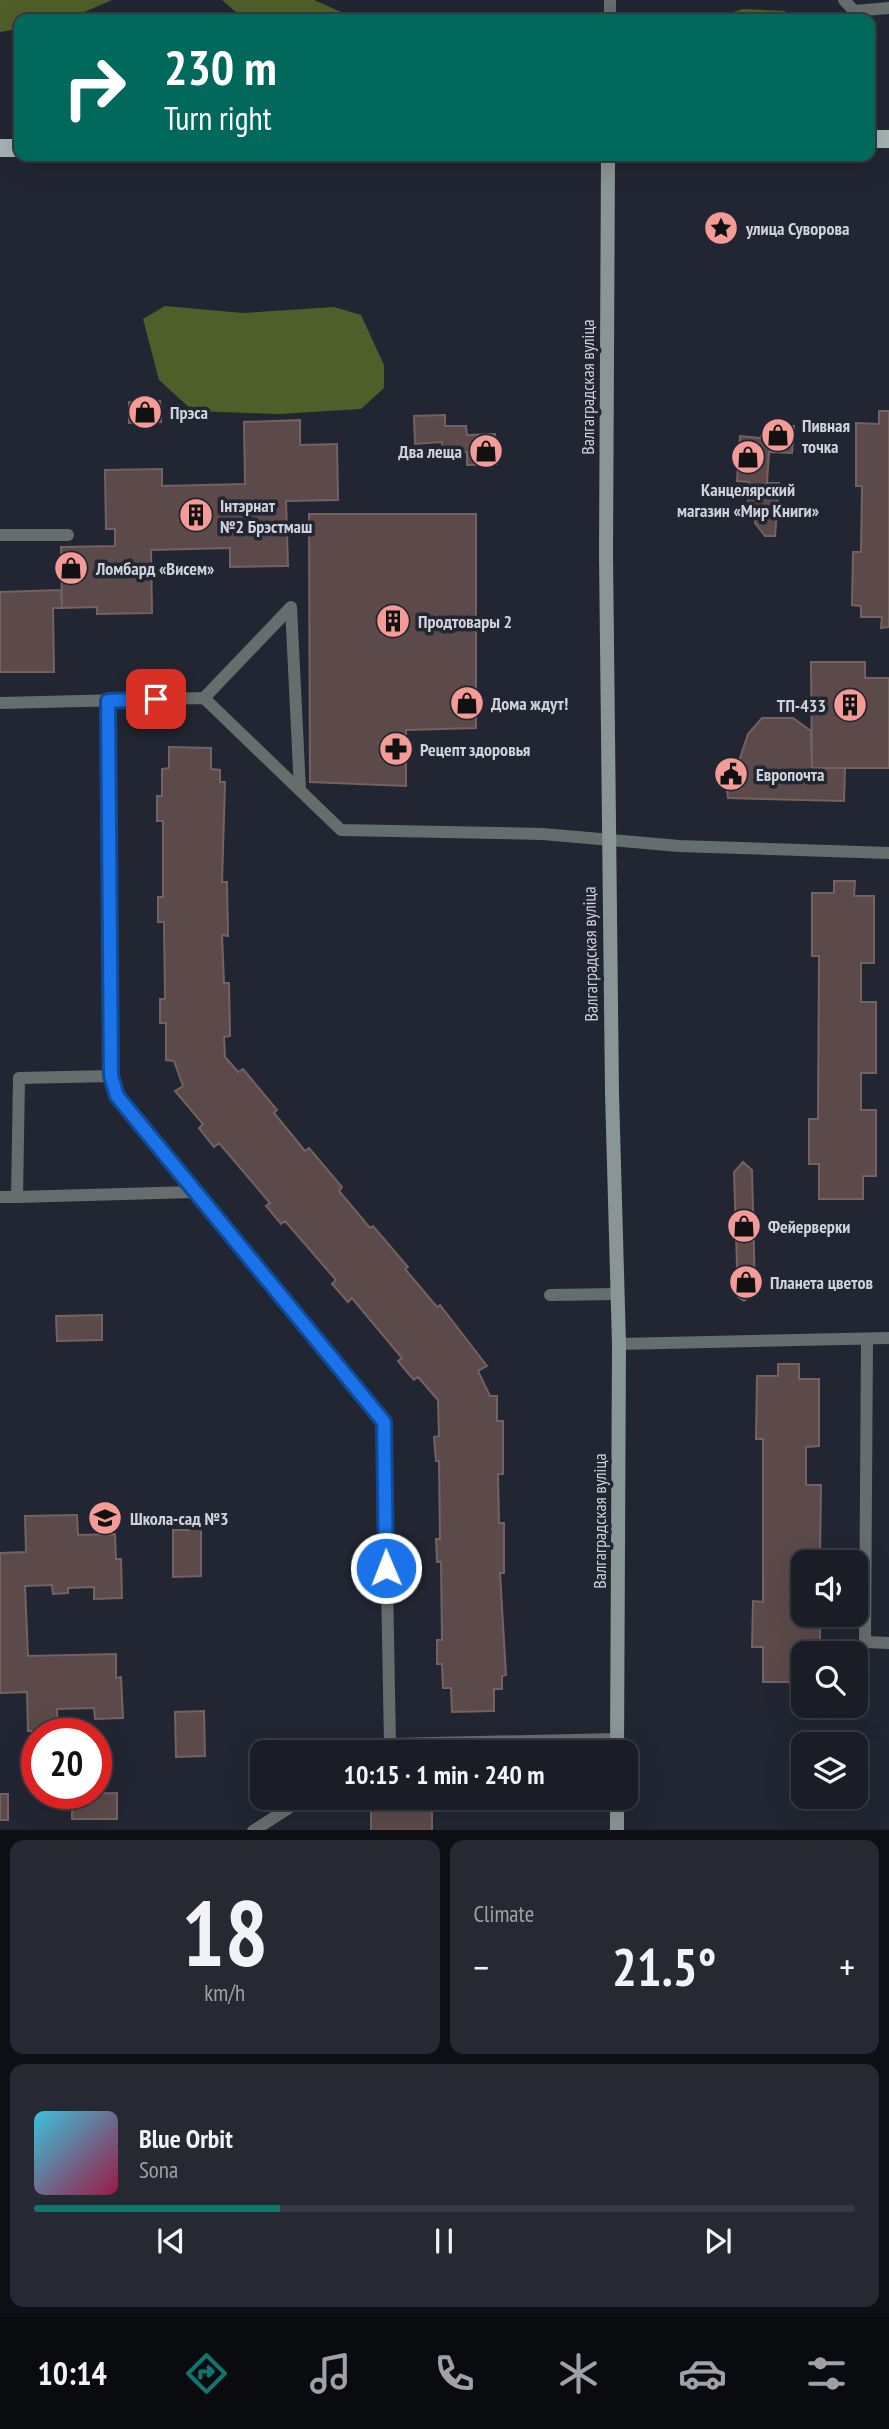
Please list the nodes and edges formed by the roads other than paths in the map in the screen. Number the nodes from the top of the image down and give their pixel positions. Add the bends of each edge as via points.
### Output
1 (844, 0) edge
2 (889, 8) edge
3 (608, 161) edge
4 (68, 535) dead end
5 (0, 536) edge
6 (204, 698) junction
7 (108, 701) junction
8 (0, 703) edge
9 (300, 790) junction
10 (608, 839) junction
11 (889, 853) edge
12 (111, 1076) junction
13 (193, 1192) junction
14 (0, 1197) edge
15 (17, 1197) junction
16 (617, 1294) junction
17 (550, 1295) dead end
18 (889, 1338) edge
19 (867, 1339) junction
20 (619, 1344) junction
21 (889, 1643) edge
22 (390, 1740) edge
23 (617, 1740) edge
24 (285, 1810) edge
25 (617, 1810) edge
26 (253, 1830) edge
27 (617, 1830) edge

1 - 2 lane via 854,11
3 - 10 main road, Валгаградская вуліца
4 - 5 lane
6 - 7 lane
6 - 9 lane
6 - 9 lane via 291,607
7 - 8 lane
7 - 12 lane
9 - 10 lane via 341,830
10 - 11 lane
10 - 16 main road, Валгаградская вуліца
12 - 13 lane via 117,1096
12 - 15 lane via 19,1078
13 - 15 lane
13 - 22 lane via 384,1422
14 - 15 lane
16 - 17 lane
16 - 20 main road, Валгаградская вуліца
18 - 19 lane
19 - 20 lane
19 - 21 lane via 865,1642
20 - 23 main road, Валгаградская вуліца
24 - 26 lane
25 - 27 main road

